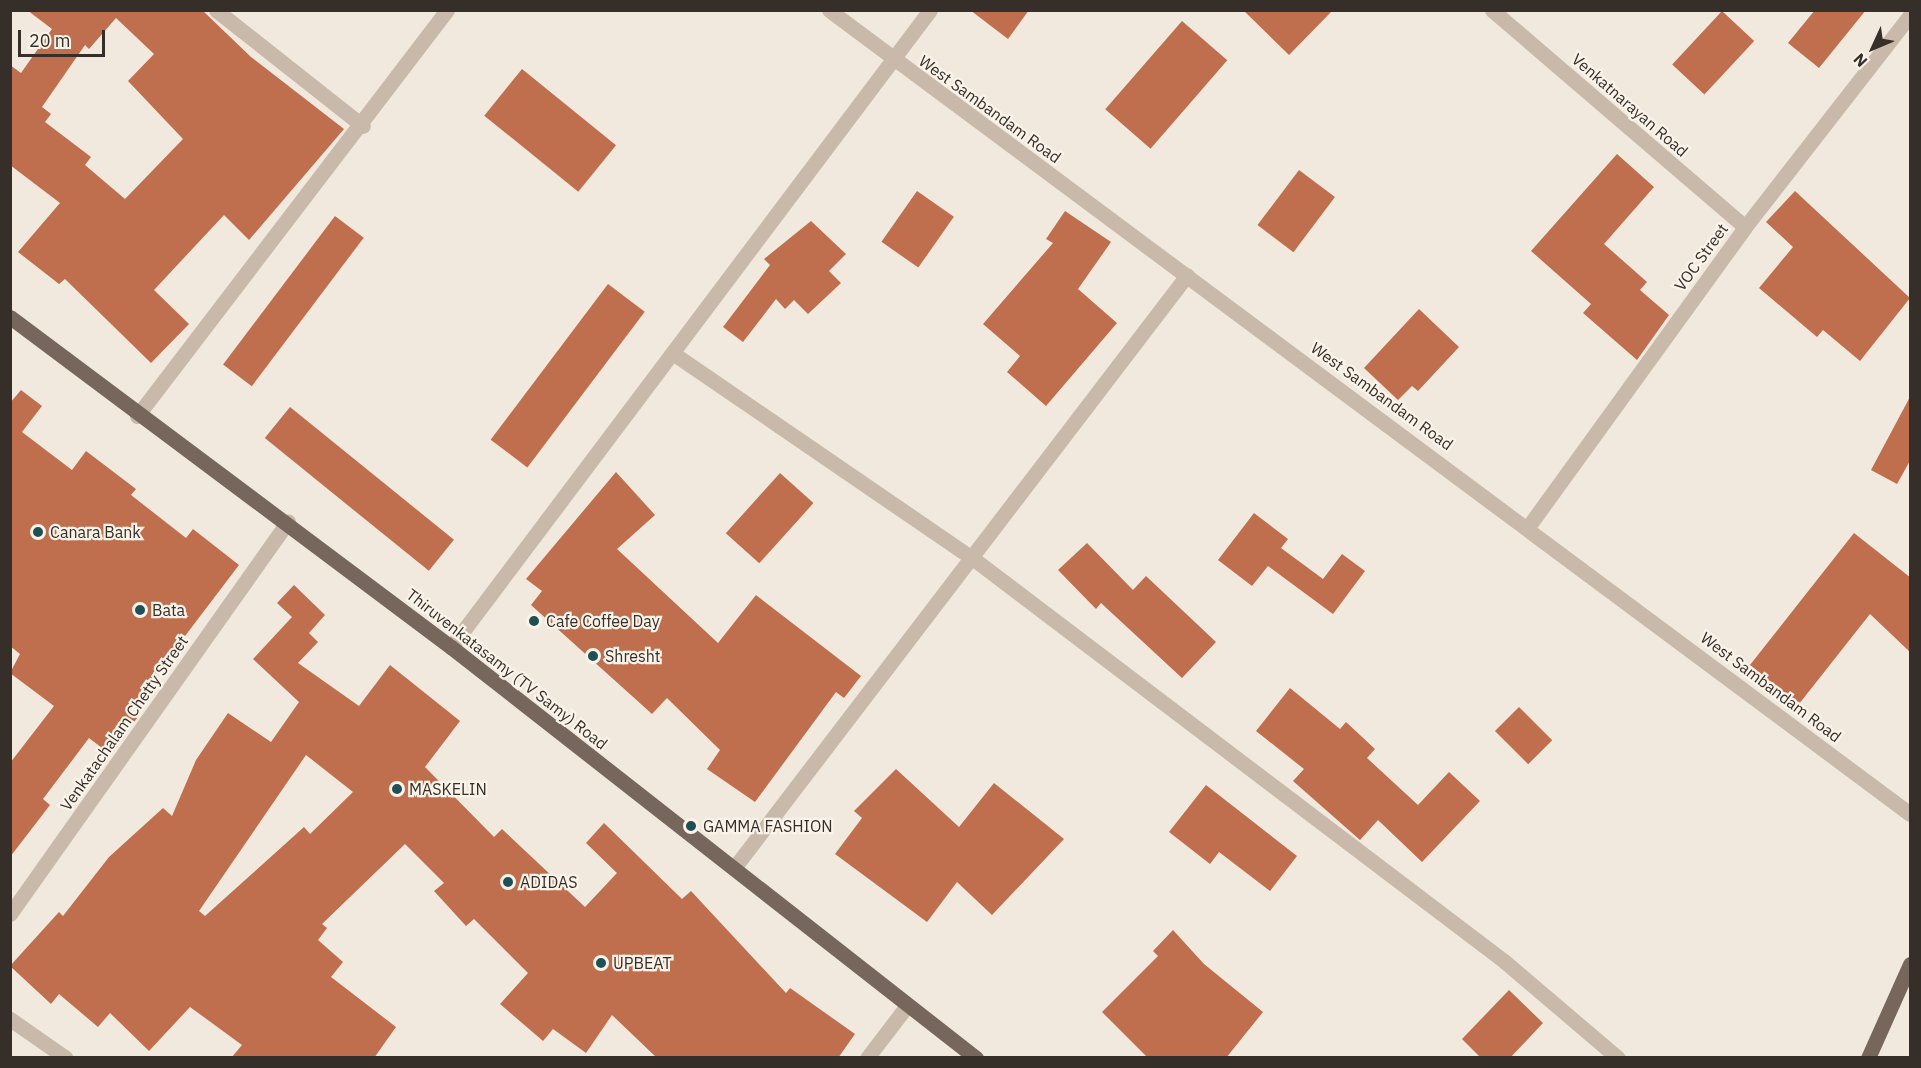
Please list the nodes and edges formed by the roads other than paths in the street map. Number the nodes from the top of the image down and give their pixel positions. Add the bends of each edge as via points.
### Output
1 (216, 10) edge
2 (447, 10) edge
3 (829, 10) edge
4 (930, 10) edge
5 (1491, 10) edge
6 (1911, 15) edge
7 (893, 61) junction
8 (363, 126) junction
9 (1744, 227) junction
10 (1187, 275) junction
11 (10, 317) edge
12 (674, 354) junction
13 (137, 416) junction
14 (288, 522) junction
15 (1528, 527) junction
16 (971, 557) junction
17 (451, 647) junction
18 (1911, 814) edge
19 (734, 868) junction
20 (10, 914) edge
21 (1911, 964) edge
22 (906, 1007) junction
23 (10, 1018) edge
24 (66, 1058) edge
25 (867, 1058) edge
26 (976, 1058) edge
27 (1618, 1058) edge
28 (1868, 1058) edge

1 - 8 street
2 - 8 street
3 - 7 street, West Sambandam Road
4 - 7 street
5 - 9 street, Venkatnarayan Road
6 - 9 street, VOC Street
7 - 10 street, West Sambandam Road
7 - 12 street
8 - 13 street
9 - 15 street, VOC Street
10 - 15 street, West Sambandam Road
10 - 16 street
11 - 13 main road, Thiruvenkatasamy (TV Samy) Road
12 - 16 street
12 - 17 street
13 - 14 main road, Thiruvenkatasamy (TV Samy) Road
14 - 17 main road, Thiruvenkatasamy (TV Samy) Road
14 - 20 street, Venkatachalam Chetty Street
15 - 18 street, West Sambandam Road
16 - 19 street
16 - 27 street via 1504,961
17 - 19 main road, Thiruvenkatasamy (TV Samy) Road
19 - 22 main road, Thiruvenkatasamy (TV Samy) Road
21 - 28 main road
22 - 25 street
22 - 26 main road, Thiruvenkatasamy (TV Samy) Road
23 - 24 street

